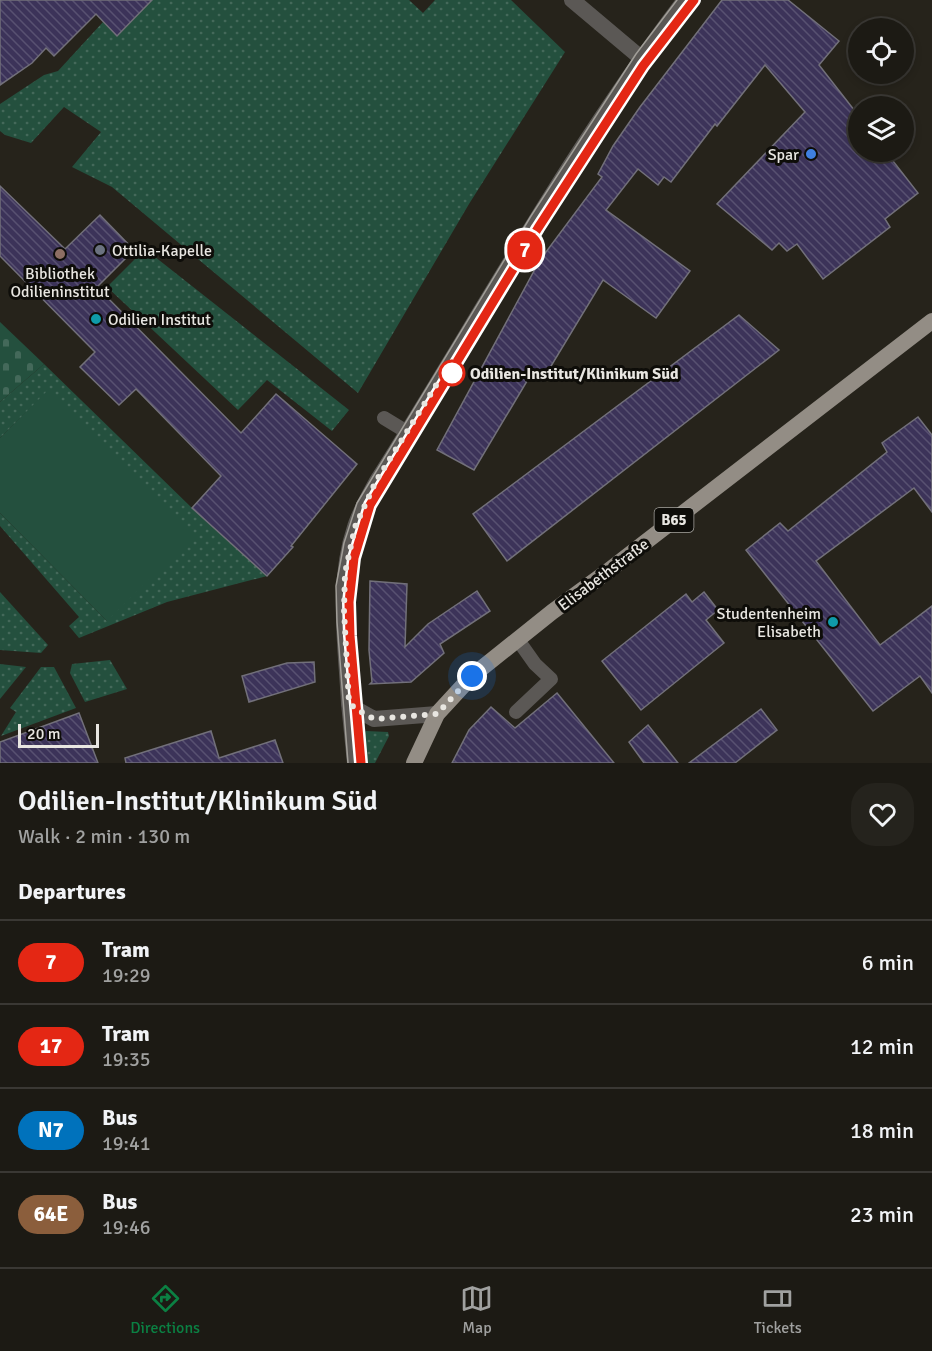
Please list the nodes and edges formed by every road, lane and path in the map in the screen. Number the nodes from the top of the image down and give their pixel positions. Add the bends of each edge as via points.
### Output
1 (572, 0) edge
2 (685, 0) edge
3 (641, 58) junction
4 (932, 321) edge
5 (384, 418) dead end
6 (407, 432) junction
7 (518, 640) junction
8 (349, 703) junction
9 (516, 712) dead end
10 (437, 714) junction
11 (354, 763) edge
12 (414, 763) edge

1 - 3 street
2 - 3 street
3 - 6 street
4 - 7 main road, Elisabethstraße / B65
5 - 6 lane
6 - 8 street via 376,481 355,527 345,573
7 - 9 lane via 551,679
7 - 10 main road, Elisabethstraße / B65 via 472,676
8 - 10 street via 374,719
8 - 11 street
10 - 12 main road, Elisabethstraße / B65

